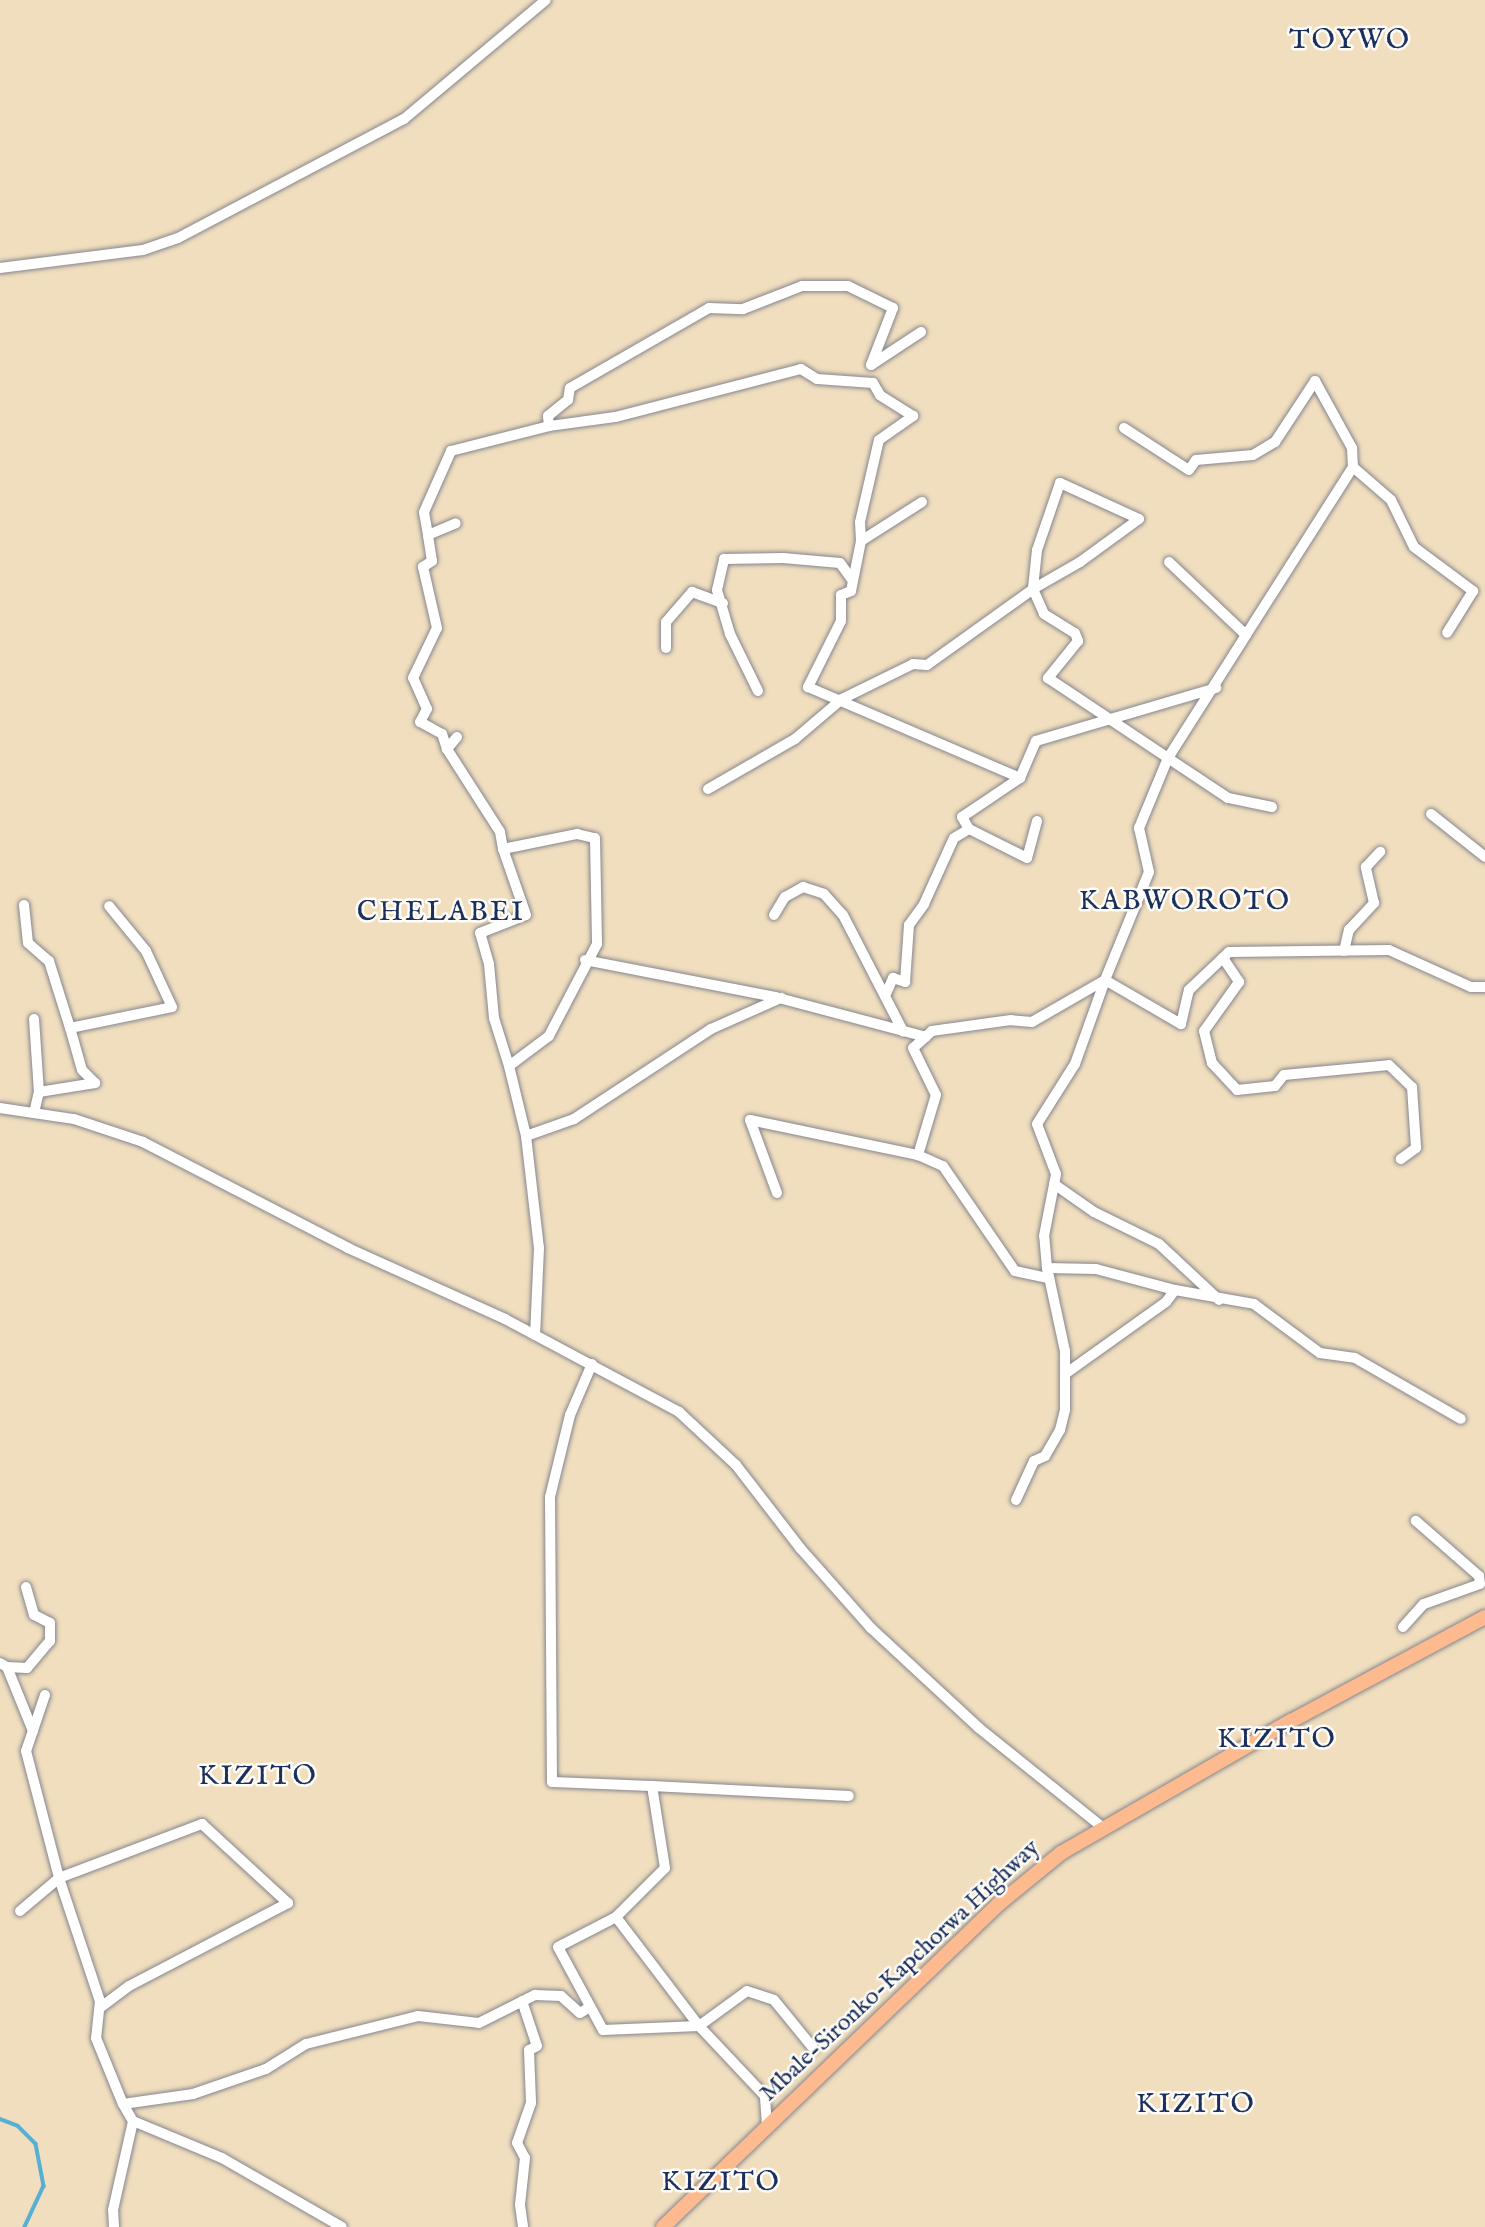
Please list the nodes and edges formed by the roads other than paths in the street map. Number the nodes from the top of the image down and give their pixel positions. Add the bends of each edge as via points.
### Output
1 (546, 0) edge
2 (0, 268) edge
3 (920, 332) dead end
4 (549, 426) junction
5 (1124, 428) dead end
6 (1353, 467) junction
7 (922, 502) dead end
8 (456, 523) dead end
9 (428, 535) junction
10 (861, 541) junction
11 (1169, 562) dead end
12 (853, 581) junction
13 (1033, 589) junction
14 (723, 603) junction
15 (1447, 633) dead end
16 (1246, 635) junction
17 (666, 648) dead end
18 (1216, 688) junction
19 (758, 691) dead end
20 (840, 701) junction
21 (1107, 720) junction
22 (457, 737) dead end
23 (447, 749) junction
24 (1168, 758) junction
25 (1020, 778) junction
26 (708, 789) dead end
27 (1272, 807) dead end
28 (1431, 814) dead end
29 (1037, 821) dead end
30 (969, 829) junction
31 (503, 849) junction
32 (1380, 852) dead end
33 (1485, 856) edge
34 (24, 905) dead end
35 (108, 906) dead end
36 (774, 915) dead end
37 (1344, 951) junction
38 (1223, 958) junction
39 (585, 960) junction
40 (1105, 980) junction
41 (1485, 987) edge
42 (885, 996) junction
43 (782, 998) junction
44 (34, 1019) dead end
45 (70, 1028) junction
46 (903, 1031) junction
47 (926, 1037) junction
48 (509, 1066) junction
49 (39, 1092) junction
50 (0, 1108) edge
51 (34, 1113) junction
52 (526, 1136) junction
53 (918, 1155) junction
54 (1401, 1159) dead end
55 (1054, 1184) junction
56 (777, 1193) dead end
57 (1048, 1273) junction
58 (1175, 1290) junction
59 (1220, 1301) junction
60 (535, 1335) junction
61 (592, 1364) junction
62 (1065, 1374) junction
63 (1461, 1419) dead end
64 (1016, 1500) dead end
65 (1416, 1521) dead end
66 (26, 1587) dead end
67 (1485, 1617) edge
68 (1403, 1627) dead end
69 (3, 1665) edge
70 (45, 1695) dead end
71 (33, 1731) junction
72 (652, 1786) junction
73 (849, 1796) dead end
74 (1102, 1827) junction
75 (59, 1878) junction
76 (20, 1911) dead end
77 (616, 1917) junction
78 (522, 2001) junction
79 (101, 2007) junction
80 (590, 2007) junction
81 (699, 2026) junction
82 (814, 2049) dead end
83 (123, 2104) junction
84 (133, 2121) junction
85 (767, 2126) junction
86 (114, 2227) edge
87 (342, 2227) edge
88 (523, 2227) edge
89 (663, 2227) edge

1 - 2 street via 404,119 178,238 143,250
3 - 4 street via 871,365 893,308 848,286 802,286 743,309 709,308 570,388 568,400 548,416
4 - 9 street via 451,452 424,512
4 - 10 street via 615,417 801,369 817,379 873,383 880,395 913,416 880,440 860,522
5 - 6 street via 1189,470 1196,460 1253,455 1275,442 1315,381 1352,447
6 - 15 street via 1391,500 1414,547 1473,591
6 - 16 street
7 - 10 street
8 - 9 street
9 - 23 street via 432,561 423,567 437,628 413,678 427,709 420,722 442,734
10 - 12 street
11 - 16 street
12 - 14 street via 840,563 724,559 717,590
12 - 20 street via 851,591 841,594 841,621 808,687
13 - 13 street via 1080,562 1139,519 1060,483 1037,550
13 - 20 street via 927,665 913,664
13 - 21 street via 1044,614 1075,633 1078,641 1048,678
14 - 17 street via 691,592 666,622
14 - 19 street via 730,634
16 - 18 street
18 - 21 street
18 - 24 street
20 - 25 street
20 - 26 street via 795,739
21 - 24 street
21 - 25 street via 1035,741
22 - 23 street
23 - 31 street via 500,832
24 - 27 street via 1228,798
24 - 40 street via 1139,828 1149,872
25 - 30 street via 962,817
28 - 33 street
29 - 30 street via 1027,858
30 - 42 street via 954,838 924,904 909,925 905,982 894,978
31 - 39 street via 577,834 595,838 597,944
31 - 48 street via 526,915 480,933 489,964 494,1018
32 - 37 street via 1366,867 1374,903 1349,930
34 - 45 street via 28,943 50,961
35 - 45 street via 146,951 172,1007
36 - 42 street via 785,897 803,887 824,894 843,915
37 - 38 street via 1229,953
37 - 41 street via 1390,950 1471,987
38 - 40 street via 1189,990 1181,1024
38 - 54 street via 1239,982 1204,1031 1212,1063 1237,1090 1275,1086 1284,1075 1389,1065 1412,1087 1416,1148
39 - 43 street
39 - 48 street via 549,1036
40 - 47 street via 1032,1022 985,1023 932,1031
40 - 55 street via 1075,1064 1037,1124 1056,1174
42 - 46 street
43 - 46 street
43 - 52 street via 711,1029 574,1119
44 - 49 street
45 - 49 street via 82,1070 95,1083
46 - 47 street
47 - 53 street via 913,1048 936,1095
48 - 52 street
49 - 51 street
50 - 51 street
51 - 60 street via 74,1119 144,1142 348,1248
52 - 60 street via 539,1248
53 - 56 street via 750,1120
53 - 57 street via 943,1166 1015,1271
55 - 57 street via 1044,1236
55 - 59 street via 1094,1212 1159,1244
57 - 58 street via 1097,1269
57 - 62 street via 1065,1351
58 - 59 street
58 - 62 street via 1166,1302
59 - 63 street via 1254,1304 1320,1353 1355,1358
60 - 61 street
61 - 72 street via 570,1415 550,1497 552,1782
61 - 74 street via 679,1412 715,1442 871,1628 979,1728
62 - 64 street via 1060,1430 1045,1456 1034,1461
65 - 68 street via 1479,1576 1480,1584 1424,1604
66 - 69 street via 34,1615 50,1623 50,1642 27,1668
67 - 74 main road, Mbale-Sironko-Kapchorwa Highway
69 - 71 street
70 - 71 street
71 - 75 street via 26,1751
72 - 73 street
72 - 77 street via 665,1868
74 - 85 main road, Mbale-Sironko-Kapchorwa Highway via 1021,1884
75 - 76 street
75 - 79 street
75 - 79 street via 202,1824 288,1903 129,1986
77 - 80 street via 558,1947
77 - 81 street
78 - 80 street via 535,1995 561,1996 580,2013
78 - 83 street via 479,2023 418,2016 306,2044 266,2069 193,2094
78 - 88 street via 537,2046 528,2050 531,2102 517,2143 525,2158 520,2205
79 - 83 street via 96,2038
80 - 81 street via 603,2031
81 - 82 street via 747,1991 774,2000
81 - 85 street via 765,2096
83 - 84 street
84 - 86 street via 113,2210
84 - 87 street via 222,2158
85 - 89 main road, Mbale-Sironko-Kapchorwa Highway

